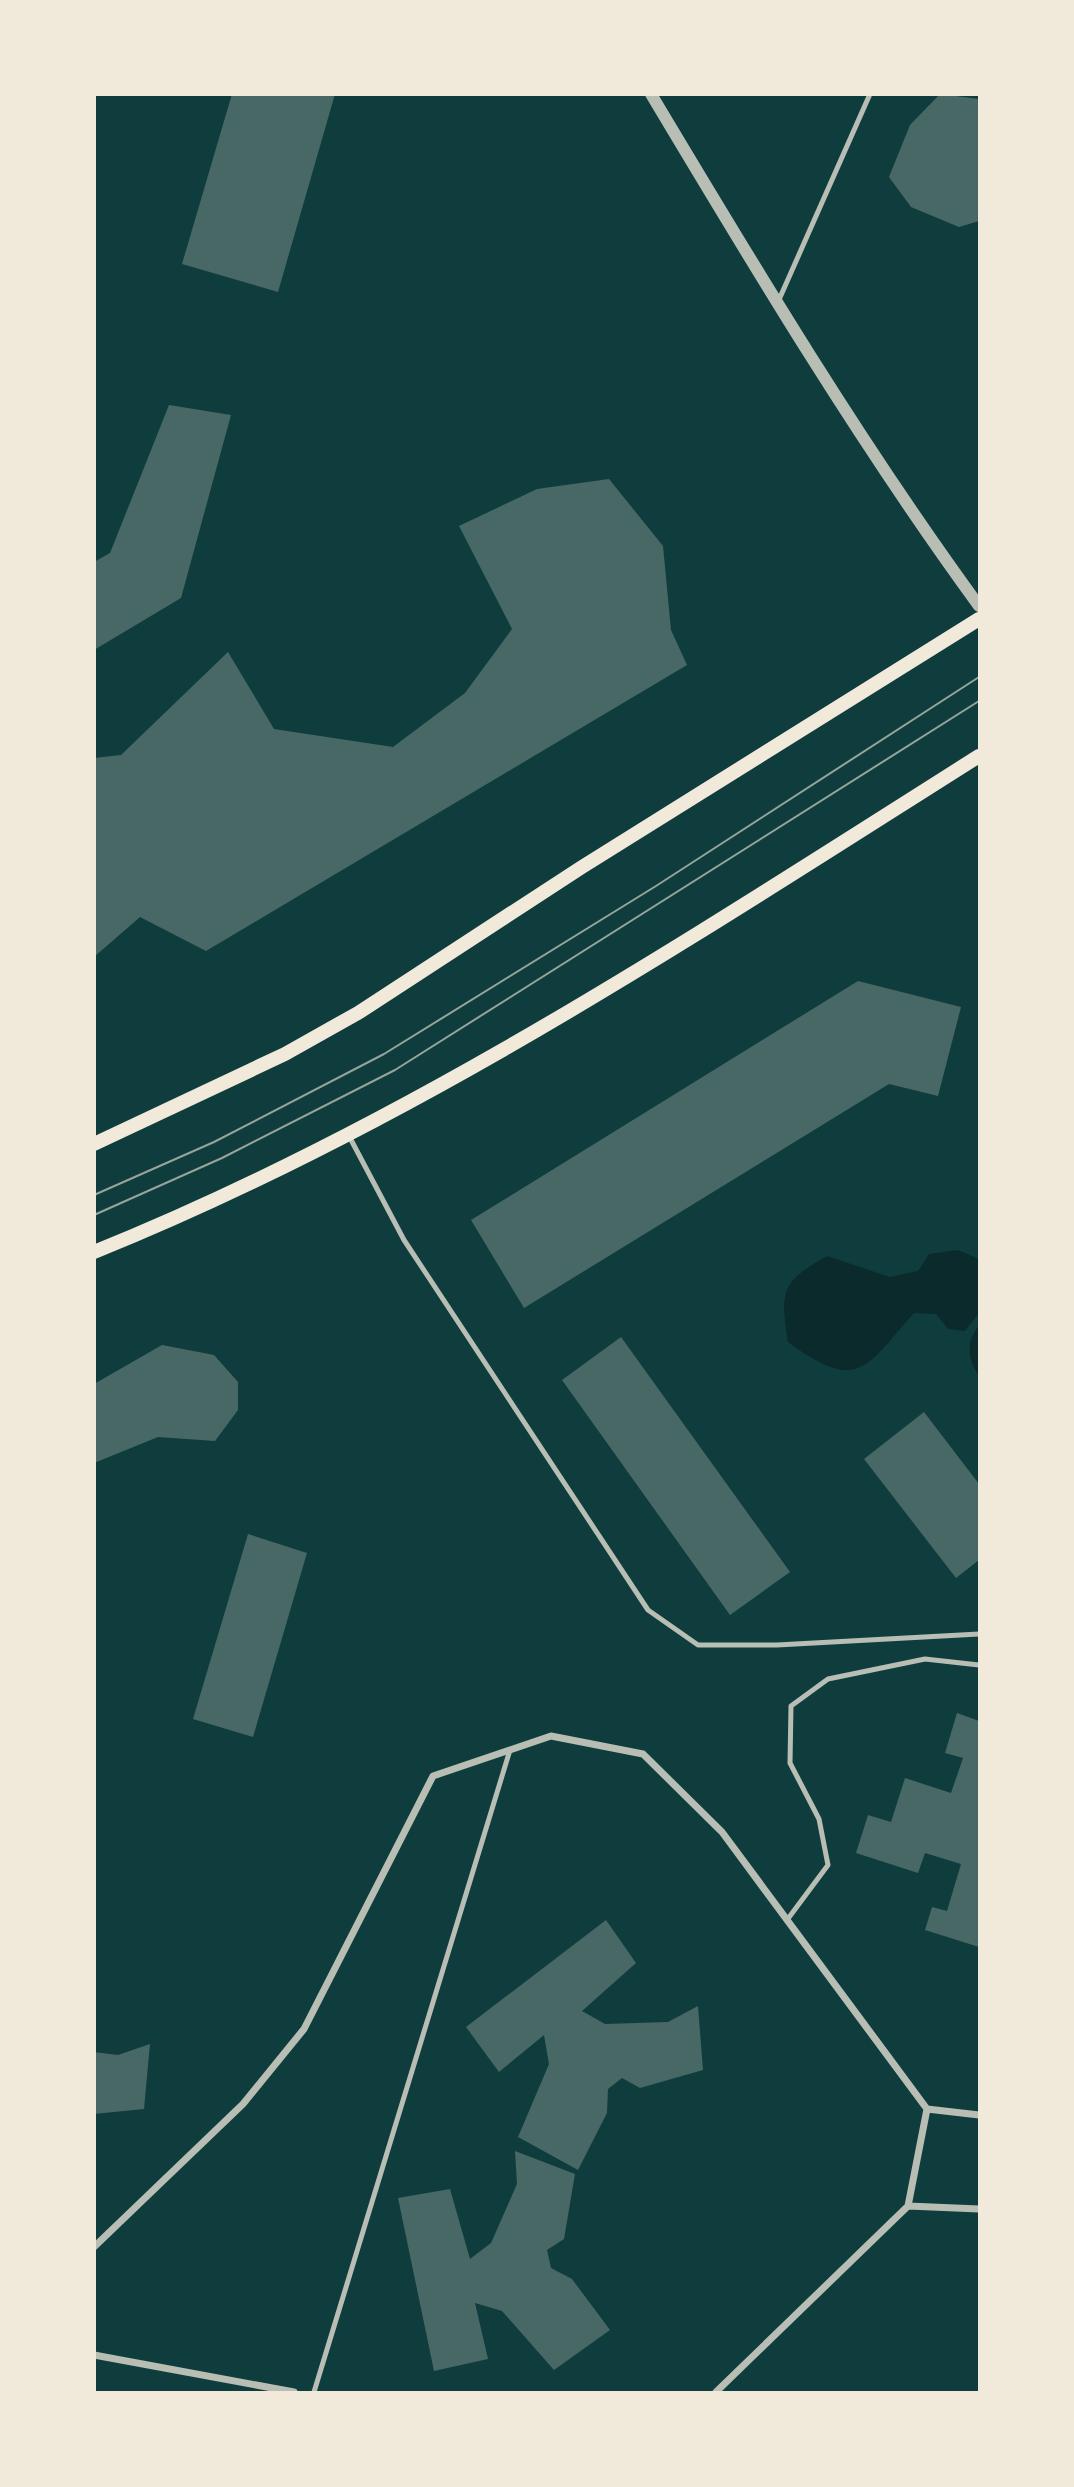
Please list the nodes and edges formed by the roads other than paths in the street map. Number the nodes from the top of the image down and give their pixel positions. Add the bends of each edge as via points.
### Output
1 (651, 94) edge
2 (870, 94) edge
3 (778, 302) junction
4 (979, 606) edge
5 (979, 620) edge
6 (979, 756) edge
7 (349, 1136) junction
8 (94, 1144) edge
9 (94, 1252) edge
10 (979, 1634) edge
11 (979, 1665) edge
12 (510, 1750) junction
13 (787, 1920) junction
14 (927, 2109) junction
15 (979, 2115) edge
16 (908, 2206) junction
17 (979, 2209) edge
18 (94, 2247) edge
19 (94, 2356) edge
20 (295, 2392) edge
21 (314, 2392) edge
22 (716, 2392) edge

1 - 3 street
2 - 3 lane
3 - 4 street via 902,497
5 - 8 main road via 570,874 358,1013 285,1054
6 - 7 main road via 738,909
7 - 9 main road
7 - 10 lane via 404,1240 648,1610 698,1645
11 - 13 lane via 925,1659 828,1679 791,1706 790,1763 819,1819 828,1865
12 - 13 street via 551,1736 643,1755 722,1832
12 - 18 street via 433,1776 304,2029 243,2104
12 - 21 lane
13 - 14 street
14 - 15 street
14 - 16 street
16 - 17 street
16 - 22 street
19 - 20 street

